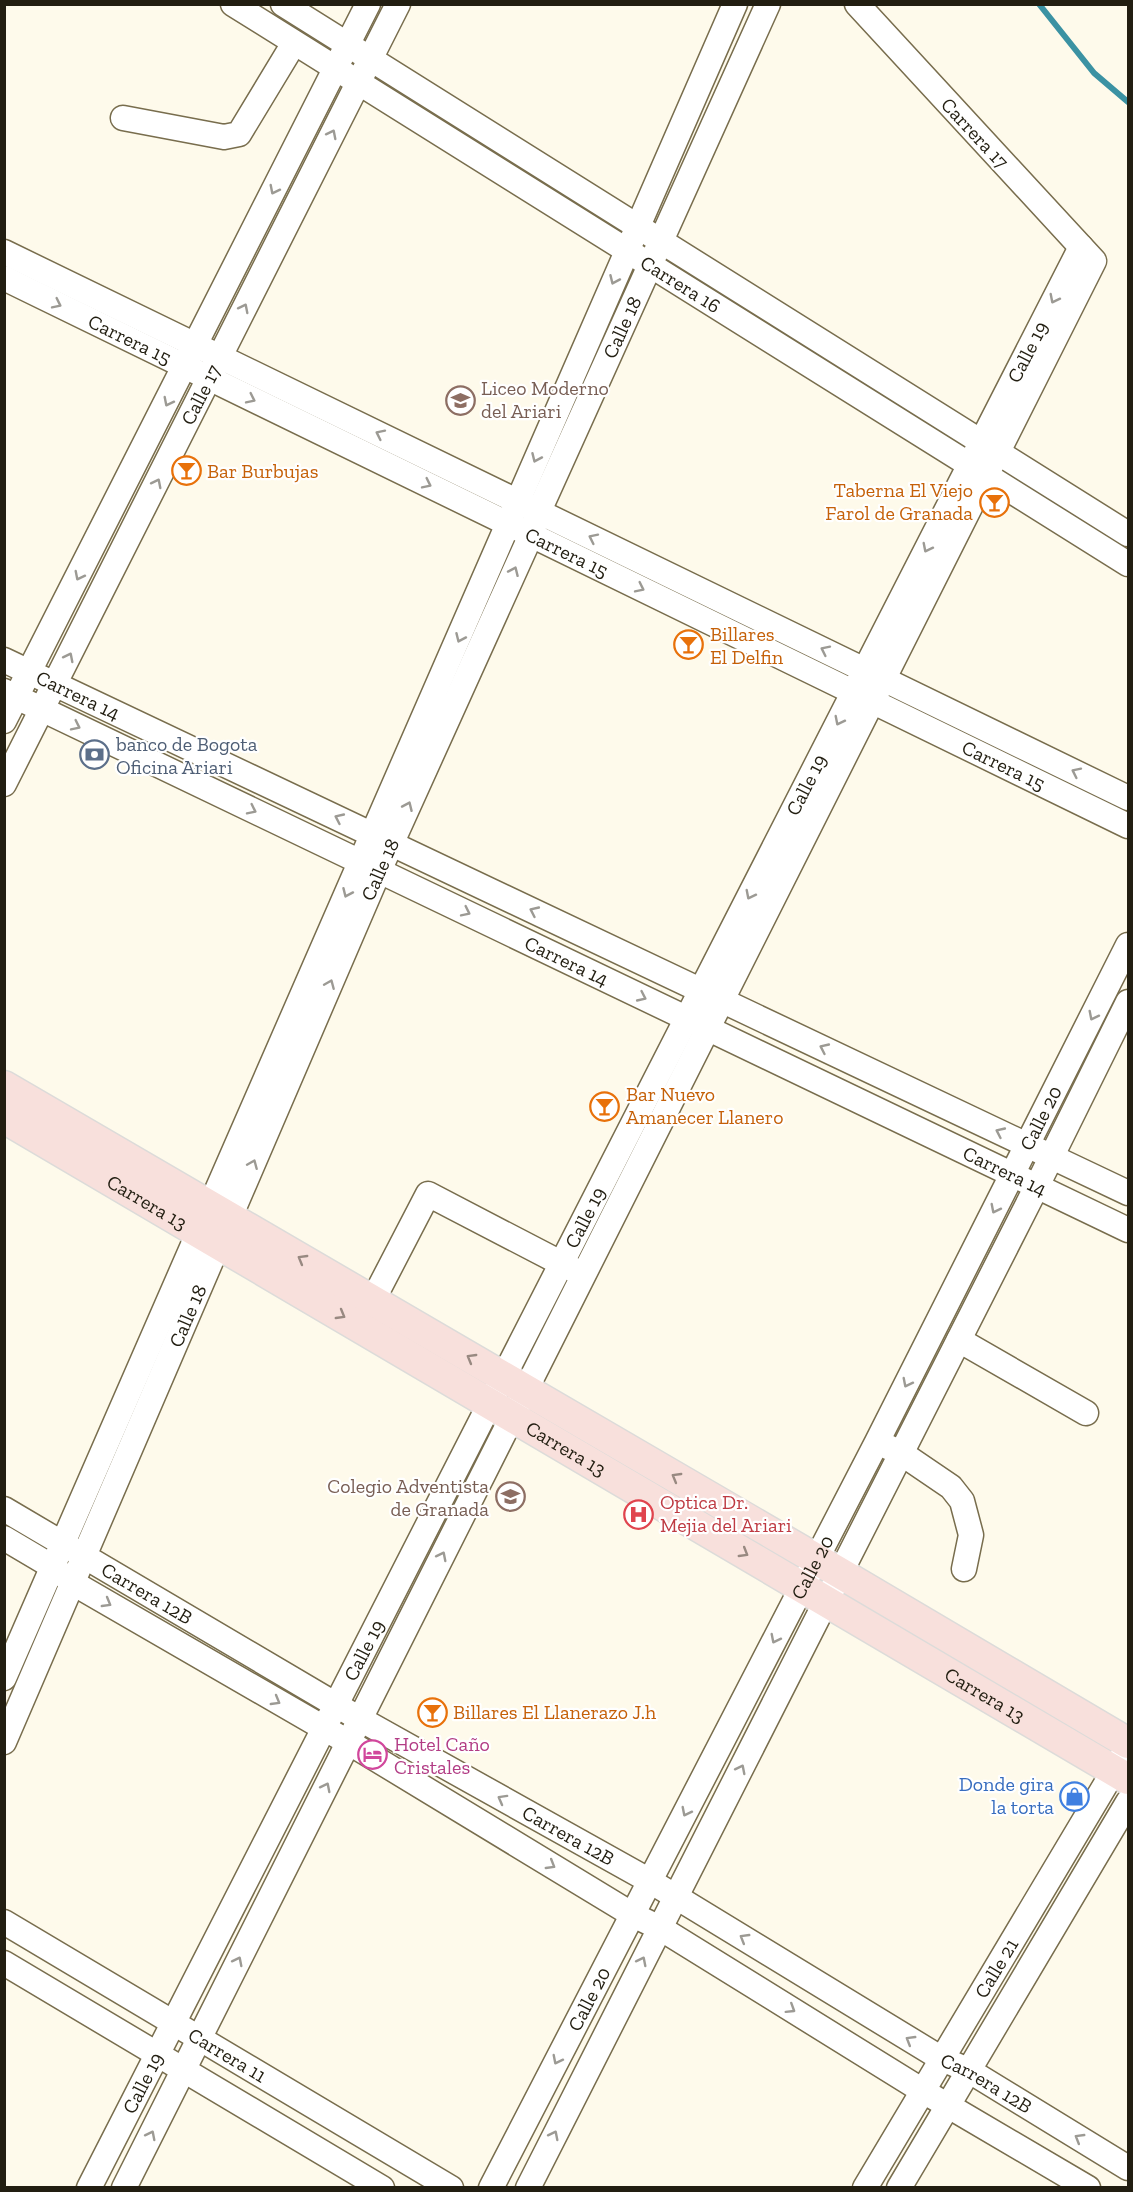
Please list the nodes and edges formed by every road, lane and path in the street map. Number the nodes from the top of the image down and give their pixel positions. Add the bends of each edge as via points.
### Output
1 (233, 4) edge
2 (284, 4) edge
3 (368, 4) edge
4 (398, 4) edge
5 (735, 4) edge
6 (768, 4) edge
7 (857, 4) edge
8 (294, 43) junction
9 (348, 45) junction
10 (370, 59) junction
11 (336, 68) junction
12 (358, 82) junction
13 (123, 118) dead end
14 (258, 221) junction
15 (637, 226) junction
16 (279, 238) junction
17 (660, 240) junction
18 (627, 251) junction
19 (4, 252) edge
20 (1087, 254) joint
21 (650, 265) junction
22 (4, 278) edge
23 (194, 344) junction
24 (219, 356) junction
25 (186, 367) junction
26 (210, 379) junction
27 (990, 447) junction
28 (978, 470) junction
29 (517, 501) junction
30 (539, 511) junction
31 (1119, 528) edge
32 (520, 530) junction
33 (1094, 542) junction
34 (1128, 564) edge
35 (4, 660) edge
36 (30, 672) junction
37 (874, 674) junction
38 (55, 684) junction
39 (11, 694) edge
40 (863, 697) junction
41 (42, 709) junction
42 (4, 722) edge
43 (1016, 744) junction
44 (1007, 767) junction
45 (4, 784) edge
46 (1128, 798) edge
47 (1128, 826) edge
48 (382, 839) junction
49 (370, 866) junction
50 (440, 867) junction
51 (429, 894) junction
52 (569, 928) junction
53 (1128, 945) edge
54 (556, 956) junction
55 (1120, 985) edge
56 (711, 995) junction
57 (1128, 1002) edge
58 (697, 1023) junction
59 (4, 1086) edge
60 (4, 1118) edge
61 (1028, 1145) junction
62 (1052, 1157) junction
63 (608, 1172) junction
64 (1012, 1174) junction
65 (630, 1183) junction
66 (1037, 1186) junction
67 (1128, 1193) edge
68 (214, 1224) junction
69 (1128, 1230) edge
70 (561, 1264) junction
71 (583, 1275) junction
72 (373, 1300) junction
73 (958, 1340) junction
74 (508, 1396) junction
75 (1086, 1413) dead end
76 (877, 1442) junction
77 (901, 1453) junction
78 (4, 1509) edge
79 (4, 1538) edge
80 (63, 1543) junction
81 (84, 1557) junction
82 (829, 1566) junction
83 (53, 1567) junction
84 (964, 1569) dead end
85 (73, 1583) junction
86 (397, 1585) junction
87 (423, 1594) junction
88 (814, 1594) junction
89 (4, 1678) edge
90 (336, 1704) junction
91 (360, 1719) junction
92 (324, 1728) junction
93 (4, 1742) edge
94 (348, 1742) junction
95 (1125, 1760) edge
96 (1128, 1802) edge
97 (281, 1813) junction
98 (308, 1822) junction
99 (650, 1881) junction
100 (675, 1897) junction
101 (633, 1915) junction
102 (4, 1922) edge
103 (660, 1928) junction
104 (4, 1963) edge
105 (174, 2022) junction
106 (200, 2037) junction
107 (157, 2054) junction
108 (942, 2059) junction
109 (184, 2069) junction
110 (968, 2070) junction
111 (923, 2091) junction
112 (948, 2105) junction
113 (1128, 2168) edge
114 (96, 2185) edge
115 (124, 2187) edge
116 (382, 2187) edge
117 (451, 2187) edge
118 (491, 2187) edge
119 (528, 2187) edge
120 (865, 2187) edge
121 (899, 2187) edge
122 (1088, 2187) edge

1 - 8 street, Carrera 16
2 - 9 street, Carrera 16
3 - 9 street, Calle 17
4 - 10 street, Calle 17
5 - 15 street, Calle 18
6 - 17 street, Calle 18
7 - 20 street, Carrera 17
8 - 11 street, Carrera 16
8 - 13 street via 239,134 224,137
9 - 10 street, Carrera 16
9 - 11 street, Calle 17
10 - 12 street, Calle 17
10 - 15 street, Carrera 16
11 - 12 street, Carrera 16
11 -> 14 street, Calle 17
16 -> 12 street, Calle 17
12 - 18 street, Carrera 16
14 - 16 street
14 - 23 street, Calle 17
15 - 17 street, Carrera 16
15 - 18 street, Calle 18
24 -> 16 street, Calle 17
17 - 21 street, Calle 18
17 - 27 street, Carrera 16
18 - 21 street, Carrera 16
18 -> 29 street, Calle 18
19 - 23 street, Carrera 15
20 - 27 street, Calle 19
21 - 28 street, Carrera 16
21 - 30 street, Calle 18
22 -> 25 street, Carrera 15
23 - 24 street, Carrera 15
23 - 25 street, Calle 17
24 - 26 street, Calle 17
29 -> 24 street, Carrera 15
25 - 26 street, Carrera 15
25 -> 36 street, Calle 17
26 -> 32 street, Carrera 15
38 -> 26 street, Calle 17
27 - 28 street, Calle 19
27 - 31 street, Carrera 16
28 - 33 street, Carrera 16
28 - 37 street, Calle 19
29 - 30 street, Carrera 15
29 - 32 street, Calle 18
30 - 32 street, Calle 18
37 -> 30 street, Carrera 15
31 - 33 street
32 -> 40 street, Carrera 15
32 - 48 street, Calle 18
33 - 34 street, Carrera 16
35 - 36 street, Carrera 14
36 - 38 street, Carrera 14
36 - 39 street, Calle 17
37 - 40 street, Calle 19
37 - 43 street, Carrera 15
38 - 41 street, Calle 17
48 -> 38 street, Carrera 14
39 - 41 street, Carrera 14
39 - 42 street, Calle 17
40 - 44 street, Carrera 15
40 - 56 street, Calle 19
41 - 45 street, Calle 17
41 -> 49 street, Carrera 14
43 - 44 street
46 -> 43 street, Carrera 15
44 - 47 street, Carrera 15
48 - 49 street, Calle 18
48 - 50 street, Carrera 14
49 - 51 street, Carrera 14
49 - 68 street, Calle 18
50 - 51 street
52 -> 50 street, Carrera 14
51 -> 54 street, Carrera 14
52 - 54 street
52 - 56 street, Carrera 14
53 - 55 street, Calle 20
54 -> 58 street, Carrera 14
55 -> 61 street, Calle 20
56 - 58 street, Calle 19
61 -> 56 street, Carrera 14
57 - 62 street, Calle 20
58 - 63 street, Calle 19
58 - 64 street, Carrera 14
58 - 65 street, Calle 19
59 - 68 main road, Carrera 13
60 - 68 main road, Carrera 13
61 - 62 street, Carrera 14
61 - 64 street, Calle 20
62 - 66 street, Calle 20
62 - 67 street, Carrera 14
63 - 65 street
63 - 70 street, Calle 19
64 - 66 street, Carrera 14
64 -> 76 street, Calle 20
65 - 71 street, Calle 19
66 - 69 street, Carrera 14
66 - 73 street, Calle 20
72 -> 68 main road, Carrera 13
68 -> 74 main road, Carrera 13
68 - 80 street, Calle 18
68 - 81 street, Calle 18
70 - 71 street
70 - 72 street via 428,1194
70 - 74 street, Calle 19
71 - 74 street, Calle 19
74 -> 72 main road, Carrera 13
73 - 75 street
73 - 77 street, Calle 20
82 -> 74 main road, Carrera 13
74 - 86 street, Calle 19
87 -> 74 street, Calle 19
74 -> 88 main road, Carrera 13
76 - 77 street
76 - 82 street, Calle 20
77 - 82 street, Calle 20
77 - 84 street via 951,1487 962,1501 971,1535
78 - 80 street, Carrera 12B
79 - 83 street, Carrera 12B
80 - 81 street, Carrera 12B
80 - 83 street, Calle 18
81 - 85 street, Calle 18
81 - 90 street, Carrera 12B
82 - 88 street, Calle 20
82 - 95 main road, Carrera 13
83 - 85 street, Carrera 12B
83 - 89 street, Calle 18
85 -> 92 street, Carrera 12B
85 - 93 street, Calle 18
86 - 87 street
86 - 90 street, Calle 19
87 - 91 street, Calle 19
88 - 95 main road, Carrera 13
88 -> 99 street, Calle 20
100 -> 88 street, Calle 20
90 - 91 street, Carrera 12B
90 - 92 street, Calle 19
91 - 94 street, Calle 19
99 -> 91 street, Carrera 12B
92 - 94 street, Carrera 12B
92 - 97 street, Calle 19
98 -> 94 street, Calle 19
94 -> 101 street, Carrera 12B
95 - 108 street, Calle 21
96 - 110 street, Calle 21
97 - 98 street
97 - 105 street, Calle 19
106 -> 98 street, Calle 19
99 - 100 street, Carrera 12B
99 - 101 street, Calle 20
100 - 103 street, Calle 20
108 -> 100 street, Carrera 12B
101 - 103 street, Carrera 12B
101 -> 118 street, Calle 20
102 - 105 street, Carrera 11
103 -> 111 street, Carrera 12B
119 -> 103 street, Calle 20
104 - 107 street, Carrera 11
105 - 106 street, Carrera 11
105 - 107 street, Calle 19
106 - 109 street, Calle 19
106 - 117 street, Carrera 11
107 - 109 street, Carrera 11
107 - 114 street, Calle 19
108 - 110 street, Carrera 12B
108 - 111 street, Calle 21
115 -> 109 street, Calle 19
109 - 116 street, Carrera 11
110 - 112 street, Calle 21
113 -> 110 street, Carrera 12B
111 - 112 street, Carrera 12B
111 - 120 street, Calle 21
112 - 121 street, Calle 21
112 - 122 street, Carrera 12B

